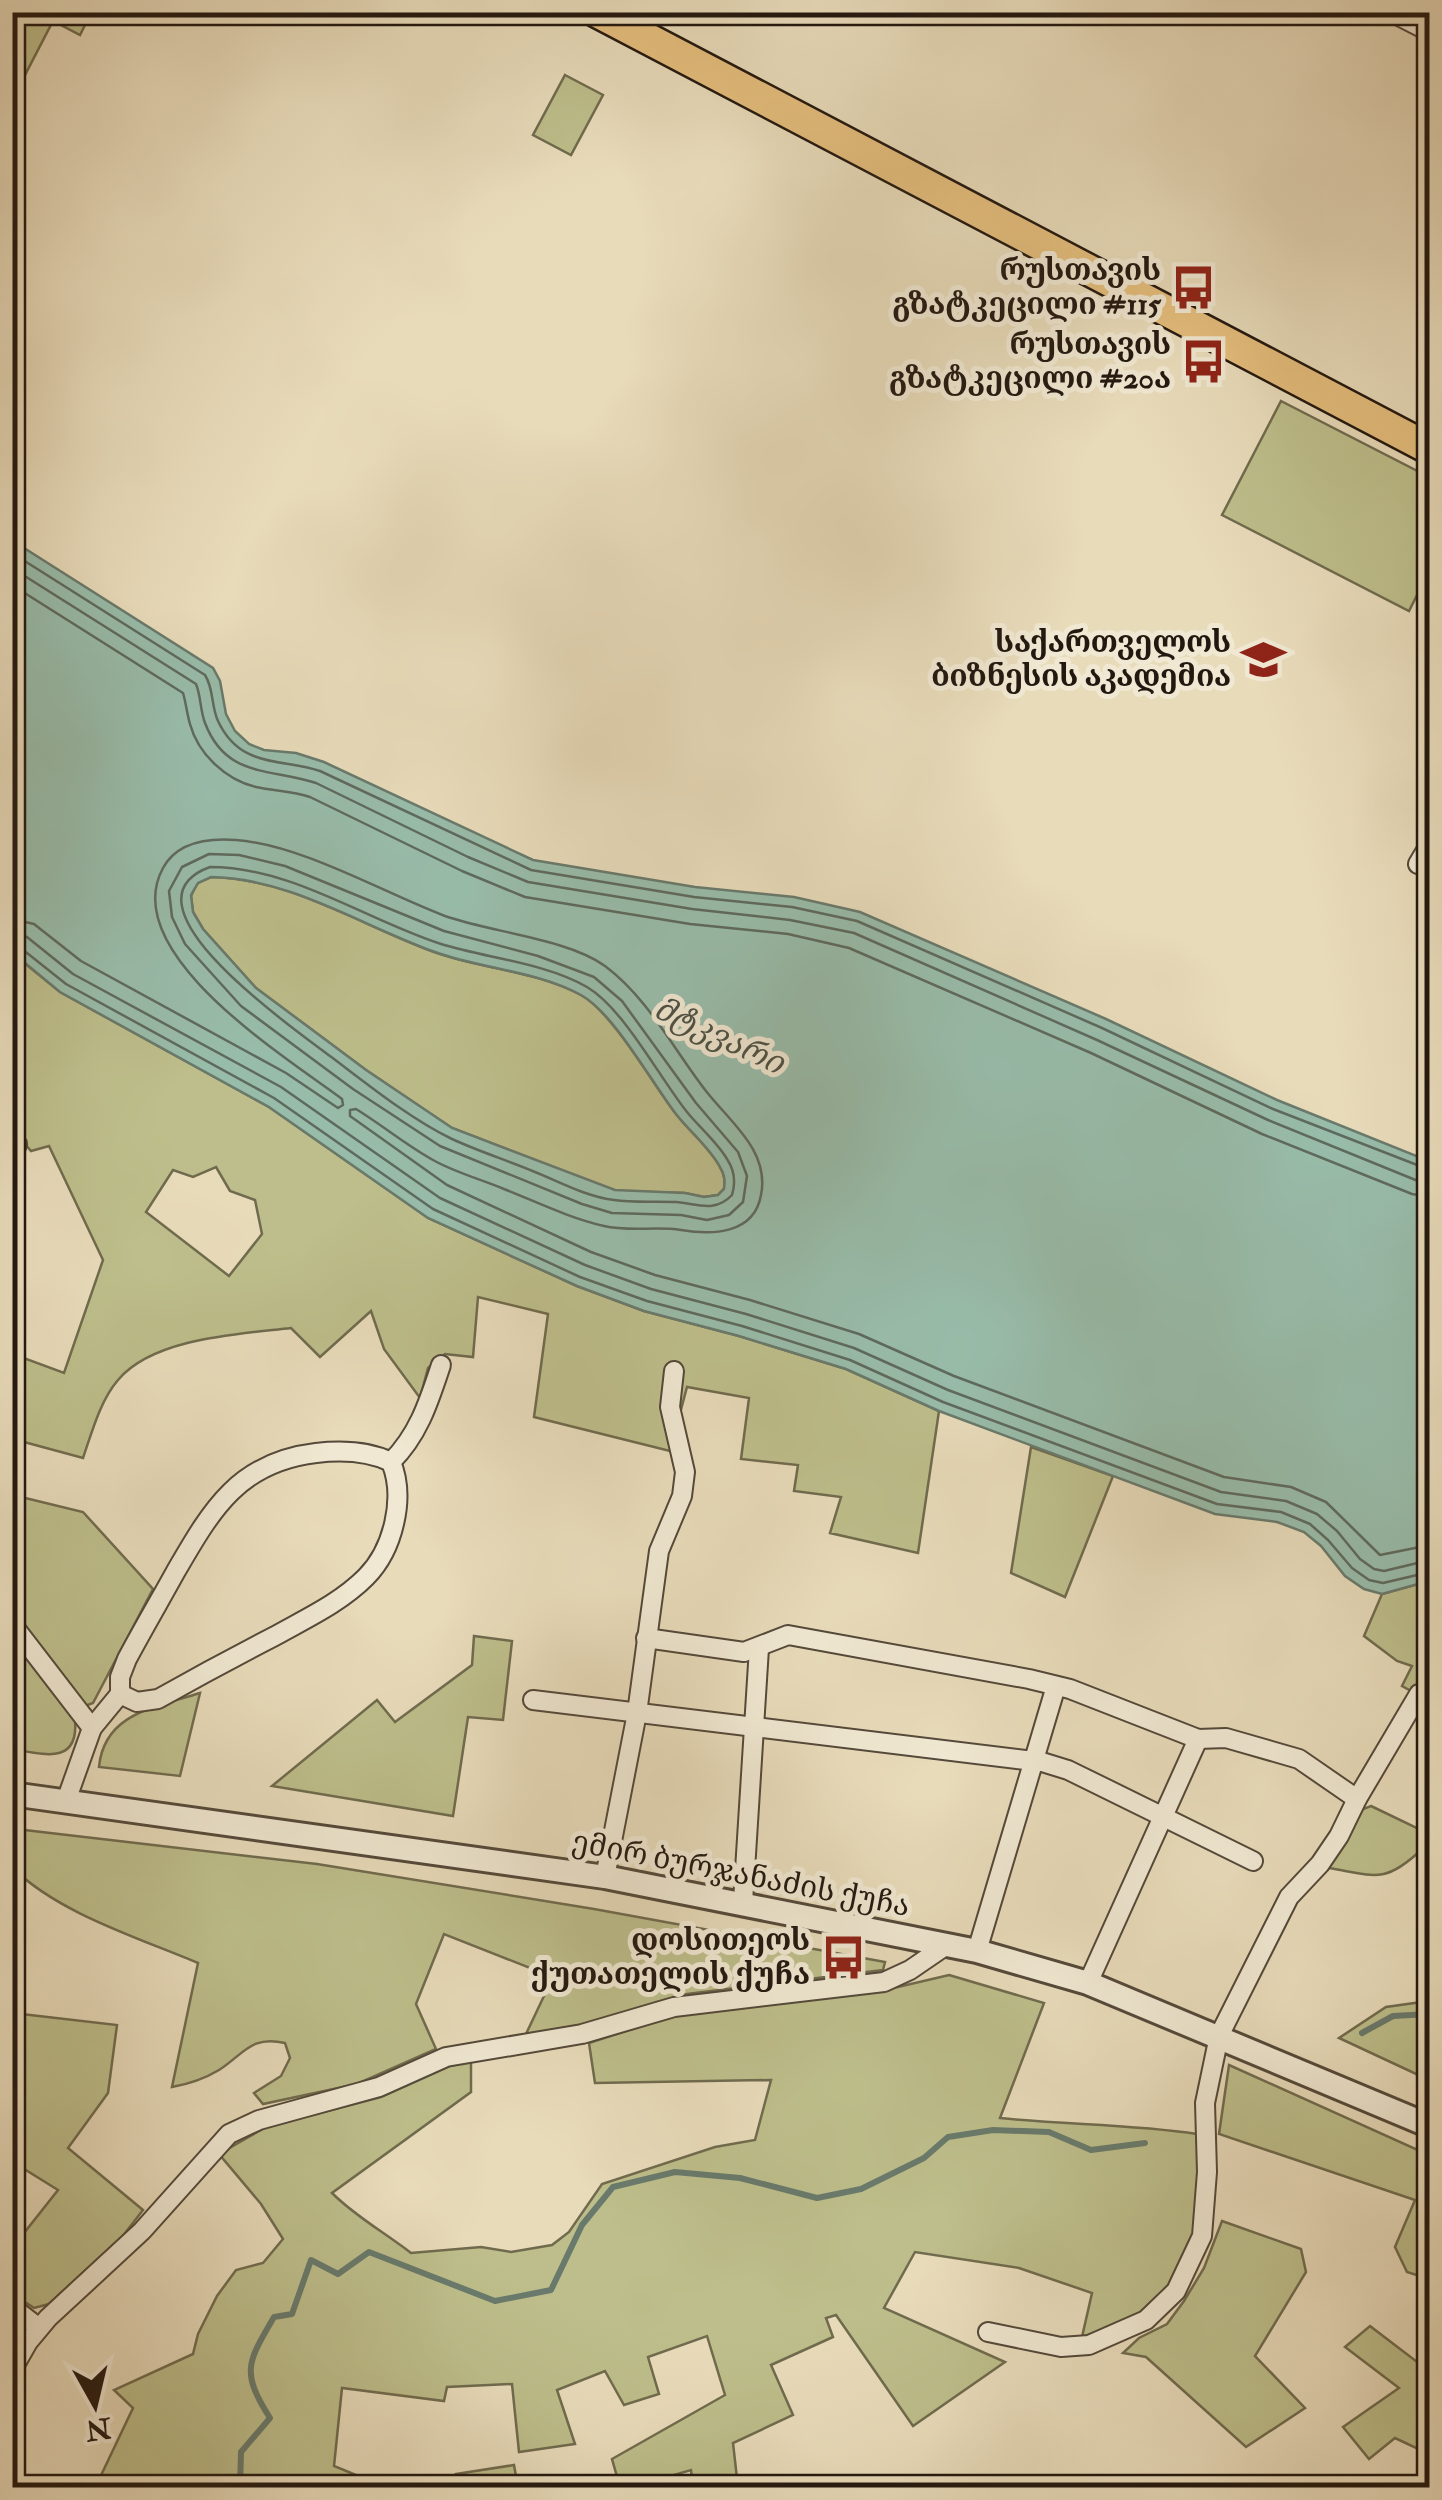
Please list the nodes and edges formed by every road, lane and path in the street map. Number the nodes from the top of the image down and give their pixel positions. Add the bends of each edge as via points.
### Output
1 (597, 12) edge
2 (1391, 12) edge
3 (1430, 32) edge
4 (1430, 449) edge
5 (1430, 844) edge
6 (1418, 864) dead end
7 (441, 1365) dead end
8 (674, 1371) dead end
9 (392, 1462) junction
10 (12, 1624) edge
11 (646, 1638) junction
12 (759, 1648) junction
13 (1056, 1686) junction
14 (120, 1694) junction
15 (1419, 1694) dead end
16 (534, 1700) dead end
17 (637, 1712) junction
18 (755, 1727) junction
19 (92, 1728) junction
20 (1198, 1739) junction
21 (1033, 1761) junction
22 (12, 1794) edge
23 (1357, 1799) junction
24 (66, 1801) junction
25 (1162, 1816) junction
26 (1254, 1861) dead end
27 (604, 1877) junction
28 (743, 1902) junction
29 (948, 1944) junction
30 (977, 1951) junction
31 (1088, 1983) junction
32 (1219, 2036) junction
33 (1430, 2126) edge
34 (12, 2308) edge
35 (39, 2328) junction
36 (988, 2332) dead end
37 (12, 2370) edge

1 - 4 highway
2 - 3 street
5 - 6 street
7 - 9 street via 423,1418
8 - 11 street via 670,1408 685,1472 659,1552
9 - 14 street via 398,1501 390,1538 370,1574 342,1599 158,1698 137,1702
9 - 14 street via 373,1453 290,1456 228,1492 127,1658
10 - 19 street
11 - 12 street via 744,1652
11 - 17 street
12 - 13 street via 788,1635
12 - 18 street
13 - 20 street
13 - 21 street
14 - 19 street
15 - 23 street
16 - 17 street
17 - 18 street
17 - 27 street
18 - 21 street
18 - 28 street
19 - 24 street
20 - 23 street via 1226,1738 1299,1759
20 - 25 street
21 - 25 street via 1068,1770
21 - 30 street
22 - 24 street, ემირ ბურჯანაძის ქუჩა
23 - 32 street via 1320,1864 1289,1897
24 - 27 street, ემირ ბურჯანაძის ქუჩა
25 - 26 street
25 - 31 street
27 - 28 street, ემირ ბურჯანაძის ქუჩა
28 - 29 street, ემირ ბურჯანაძის ქუჩა
29 - 30 street, ემირ ბურჯანაძის ქუჩა
29 - 35 street via 884,1982 646,2013 582,2034 446,2058 379,2087 259,2120 230,2134 142,2231
30 - 31 street, ემირ ბურჯანაძის ქუჩა
31 - 32 street, ემირ ბურჯანაძის ქუჩა
32 - 33 street, ემირ ბურჯანაძის ქუჩა
32 - 36 street via 1205,2103 1202,2236 1176,2291 1146,2320 1088,2344 1061,2347
34 - 35 street
35 - 37 street

